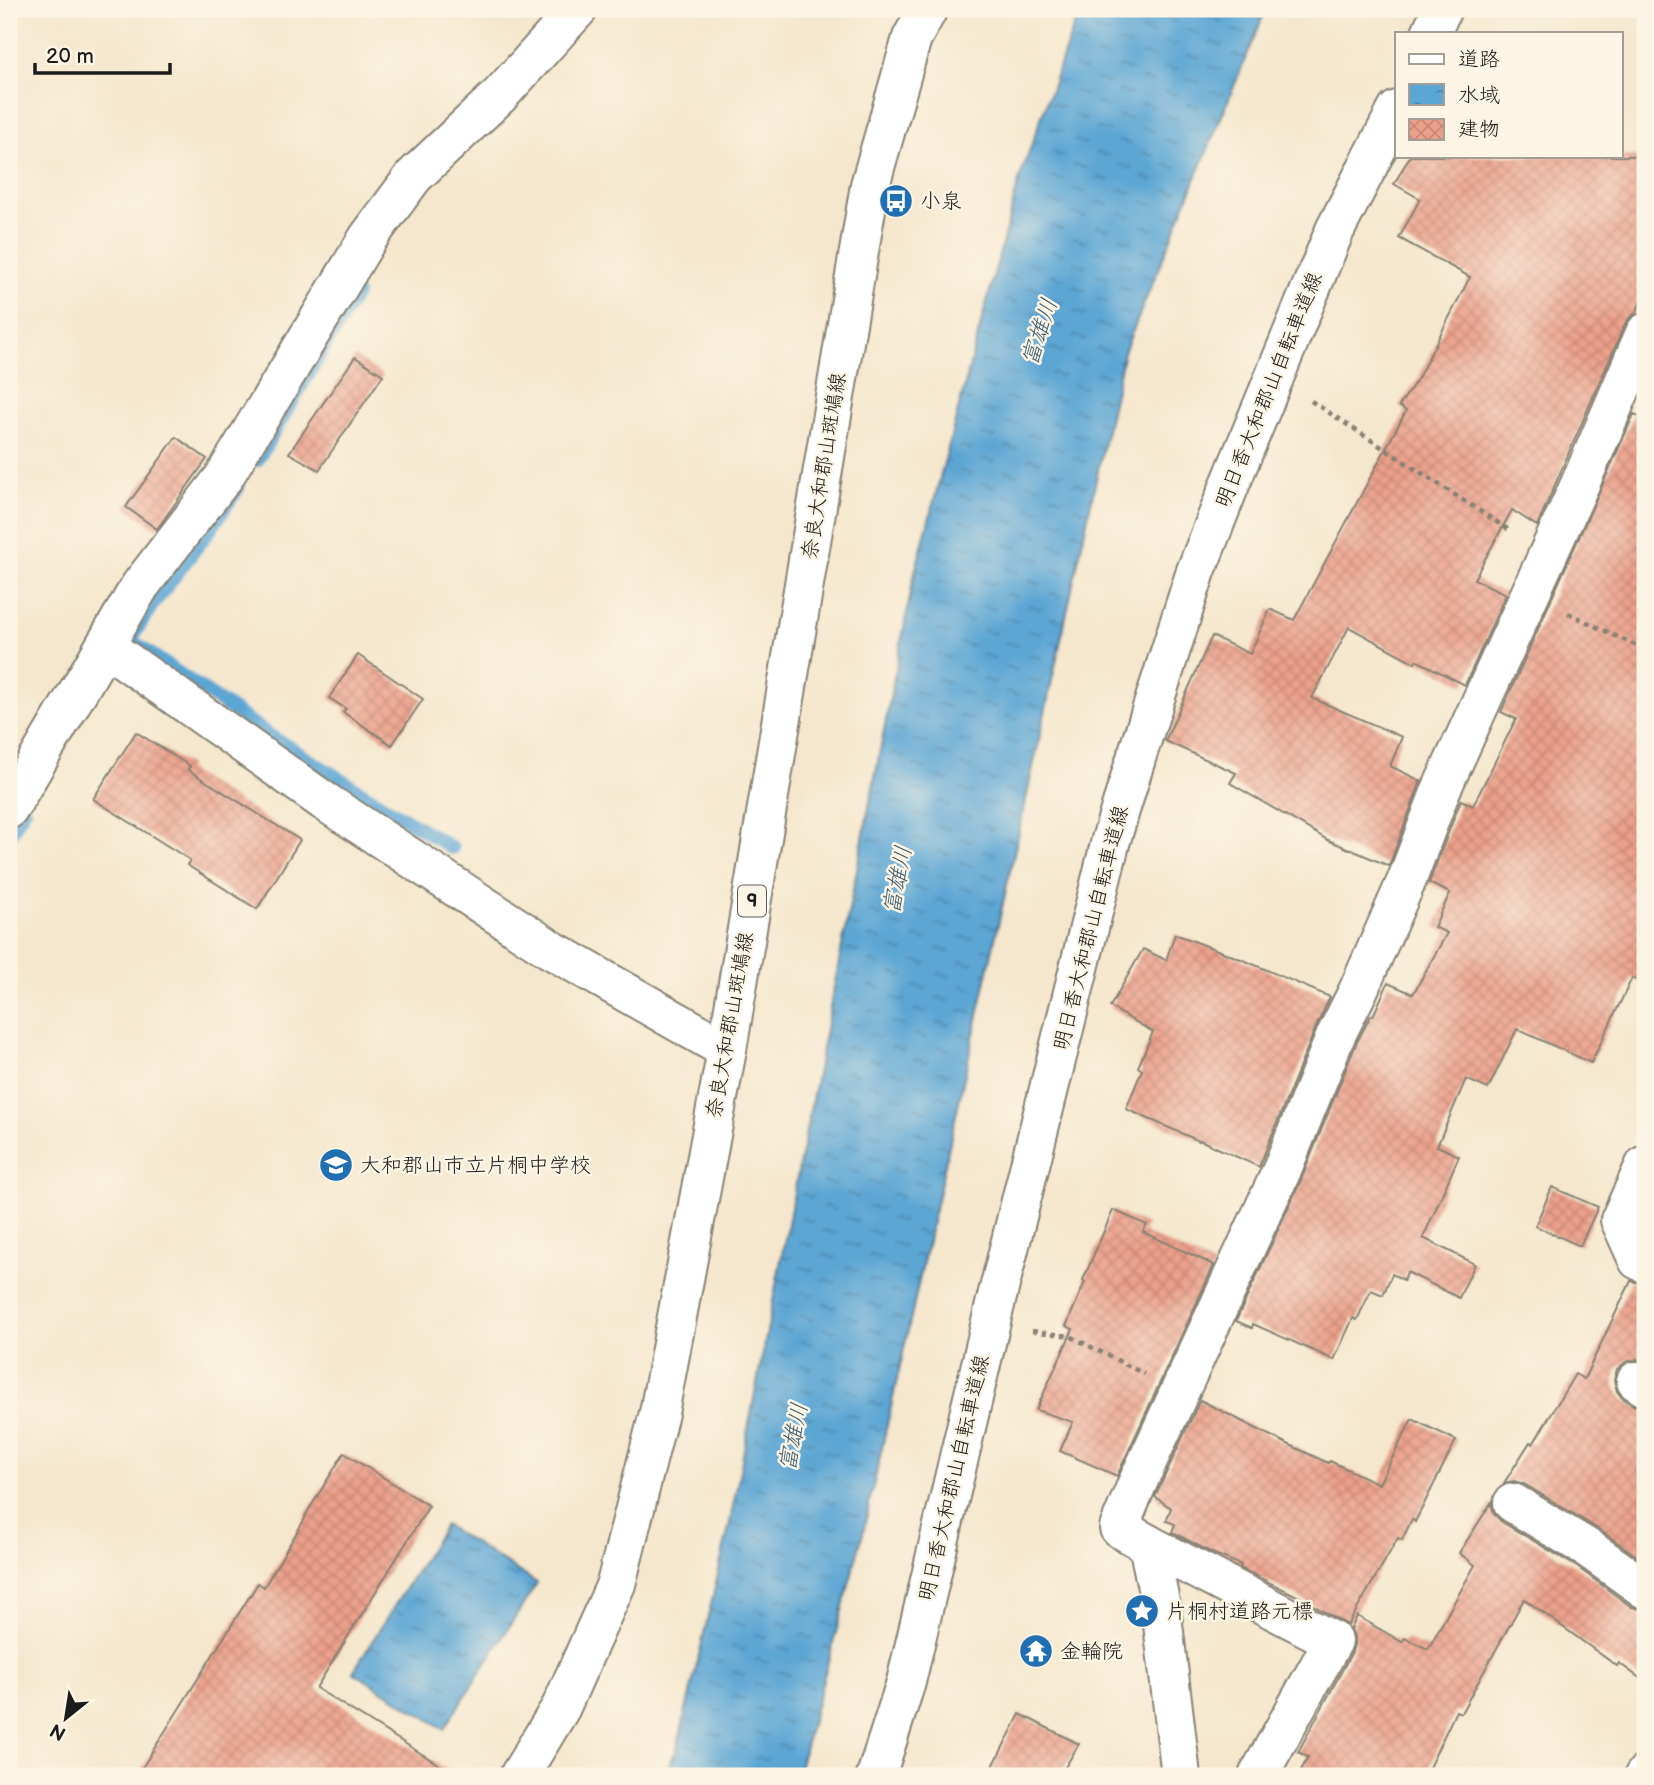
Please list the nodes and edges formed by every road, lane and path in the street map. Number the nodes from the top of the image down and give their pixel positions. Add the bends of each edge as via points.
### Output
1 (578, 9) edge
2 (928, 9) edge
3 (1442, 9) edge
4 (1431, 32) edge
5 (1395, 114) edge
6 (1645, 333) edge
7 (1274, 376) junction
8 (1548, 555) junction
9 (1530, 594) junction
10 (105, 646) junction
11 (1645, 650) edge
12 (9, 809) edge
13 (727, 1051) junction
14 (1645, 1165) edge
15 (1645, 1264) edge
16 (990, 1326) junction
17 (1179, 1392) junction
18 (1513, 1503) dead end
19 (1148, 1544) junction
20 (1645, 1589) edge
21 (519, 1776) edge
22 (876, 1776) edge
23 (1181, 1776) edge
24 (1258, 1776) edge

1 - 10 street via 500,95 414,176 368,238 224,477 140,586
2 - 13 street, 奈良大和郡山斑鳩線 / 9 via 912,38 870,185
3 - 4 street
5 - 7 street, 明日香大和郡山自転車道線 via 1335,230
6 - 8 street
7 - 8 path
7 - 16 street, 明日香大和郡山自転車道線 via 1196,571 1111,840
8 - 9 street
9 - 11 path
9 - 17 street via 1441,790 1281,1172
10 - 12 street
10 - 13 street via 324,801 550,949
13 - 21 street, 奈良大和郡山斑鳩線 / 9 via 659,1413 616,1584 561,1707
14 - 15 street via 1620,1220 1638,1260
16 - 17 path via 1070,1336
16 - 22 street, 明日香大和郡山自転車道線 via 906,1682
17 - 19 street via 1119,1528
18 - 20 street
19 - 23 street via 1161,1607
19 - 24 street via 1333,1640

